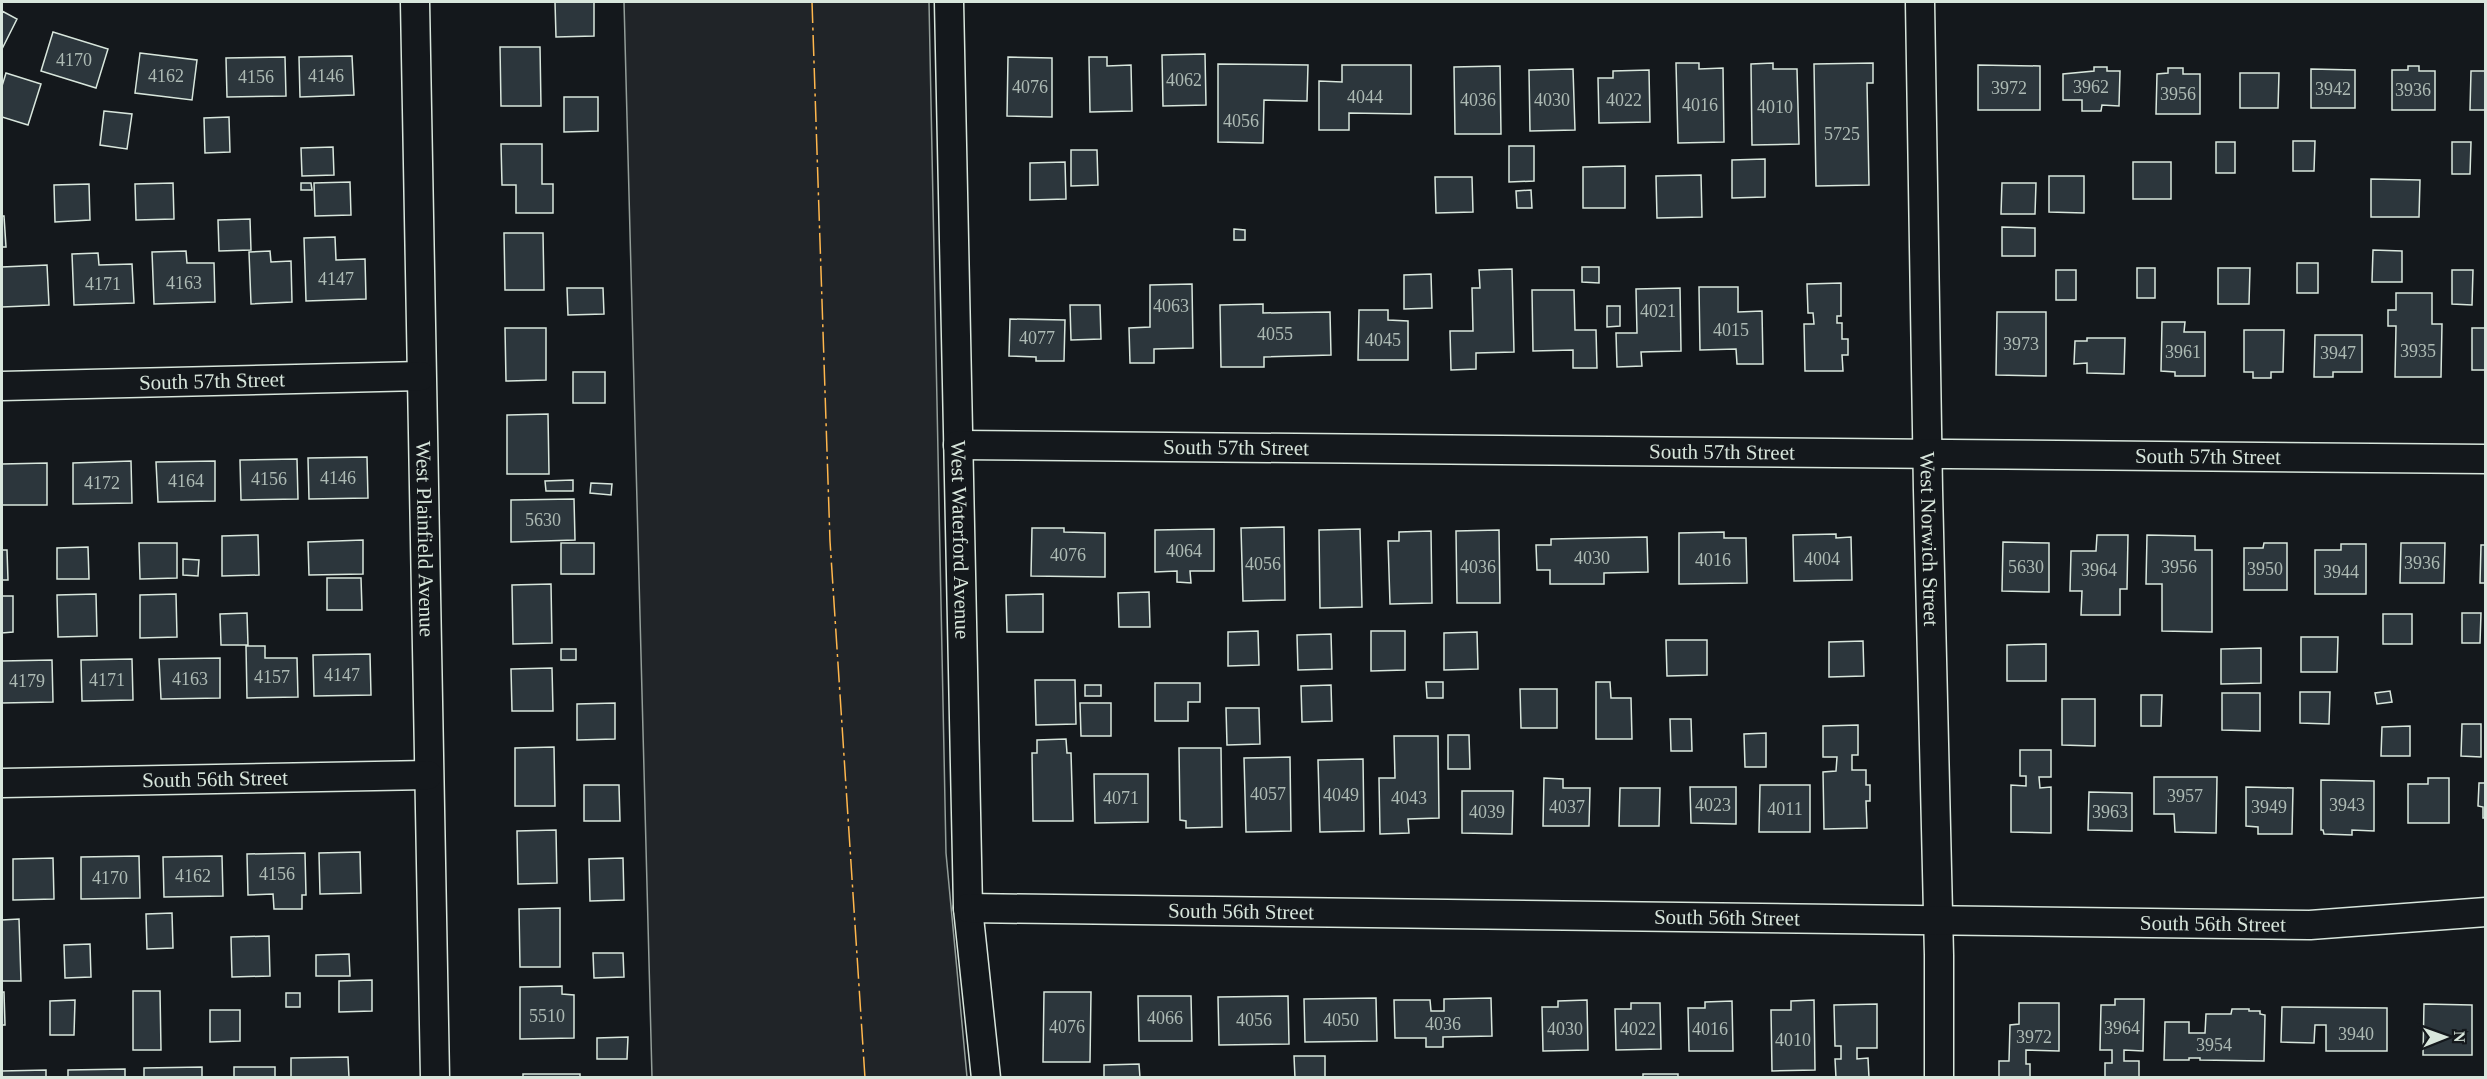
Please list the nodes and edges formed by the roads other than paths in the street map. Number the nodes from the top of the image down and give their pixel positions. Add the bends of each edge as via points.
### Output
1 (416, 2) edge
2 (949, 2) edge
3 (1920, 2) edge
4 (422, 376) junction
5 (2, 386) edge
6 (958, 445) junction
7 (1927, 454) junction
8 (2486, 459) edge
9 (428, 775) junction
10 (2, 783) edge
11 (968, 908) junction
12 (2486, 912) edge
13 (1938, 922) junction
14 (435, 1077) edge
15 (986, 1077) edge
16 (1939, 1077) edge

1 - 4 street, West Plainfield Avenue
2 - 6 street, West Waterford Avenue
3 - 7 street, West Norwich Street
4 - 5 street, South 57th Street
4 - 9 street, West Plainfield Avenue
6 - 7 street, South 57th Street
6 - 11 street, West Waterford Avenue
7 - 8 street, South 57th Street
7 - 13 street, West Norwich Street
9 - 10 street, South 56th Street
9 - 14 street, West Plainfield Avenue
11 - 13 street, South 56th Street
11 - 15 street, West Waterford Avenue
12 - 13 street, South 56th Street via 2310,926
13 - 16 street, West Norwich Street

